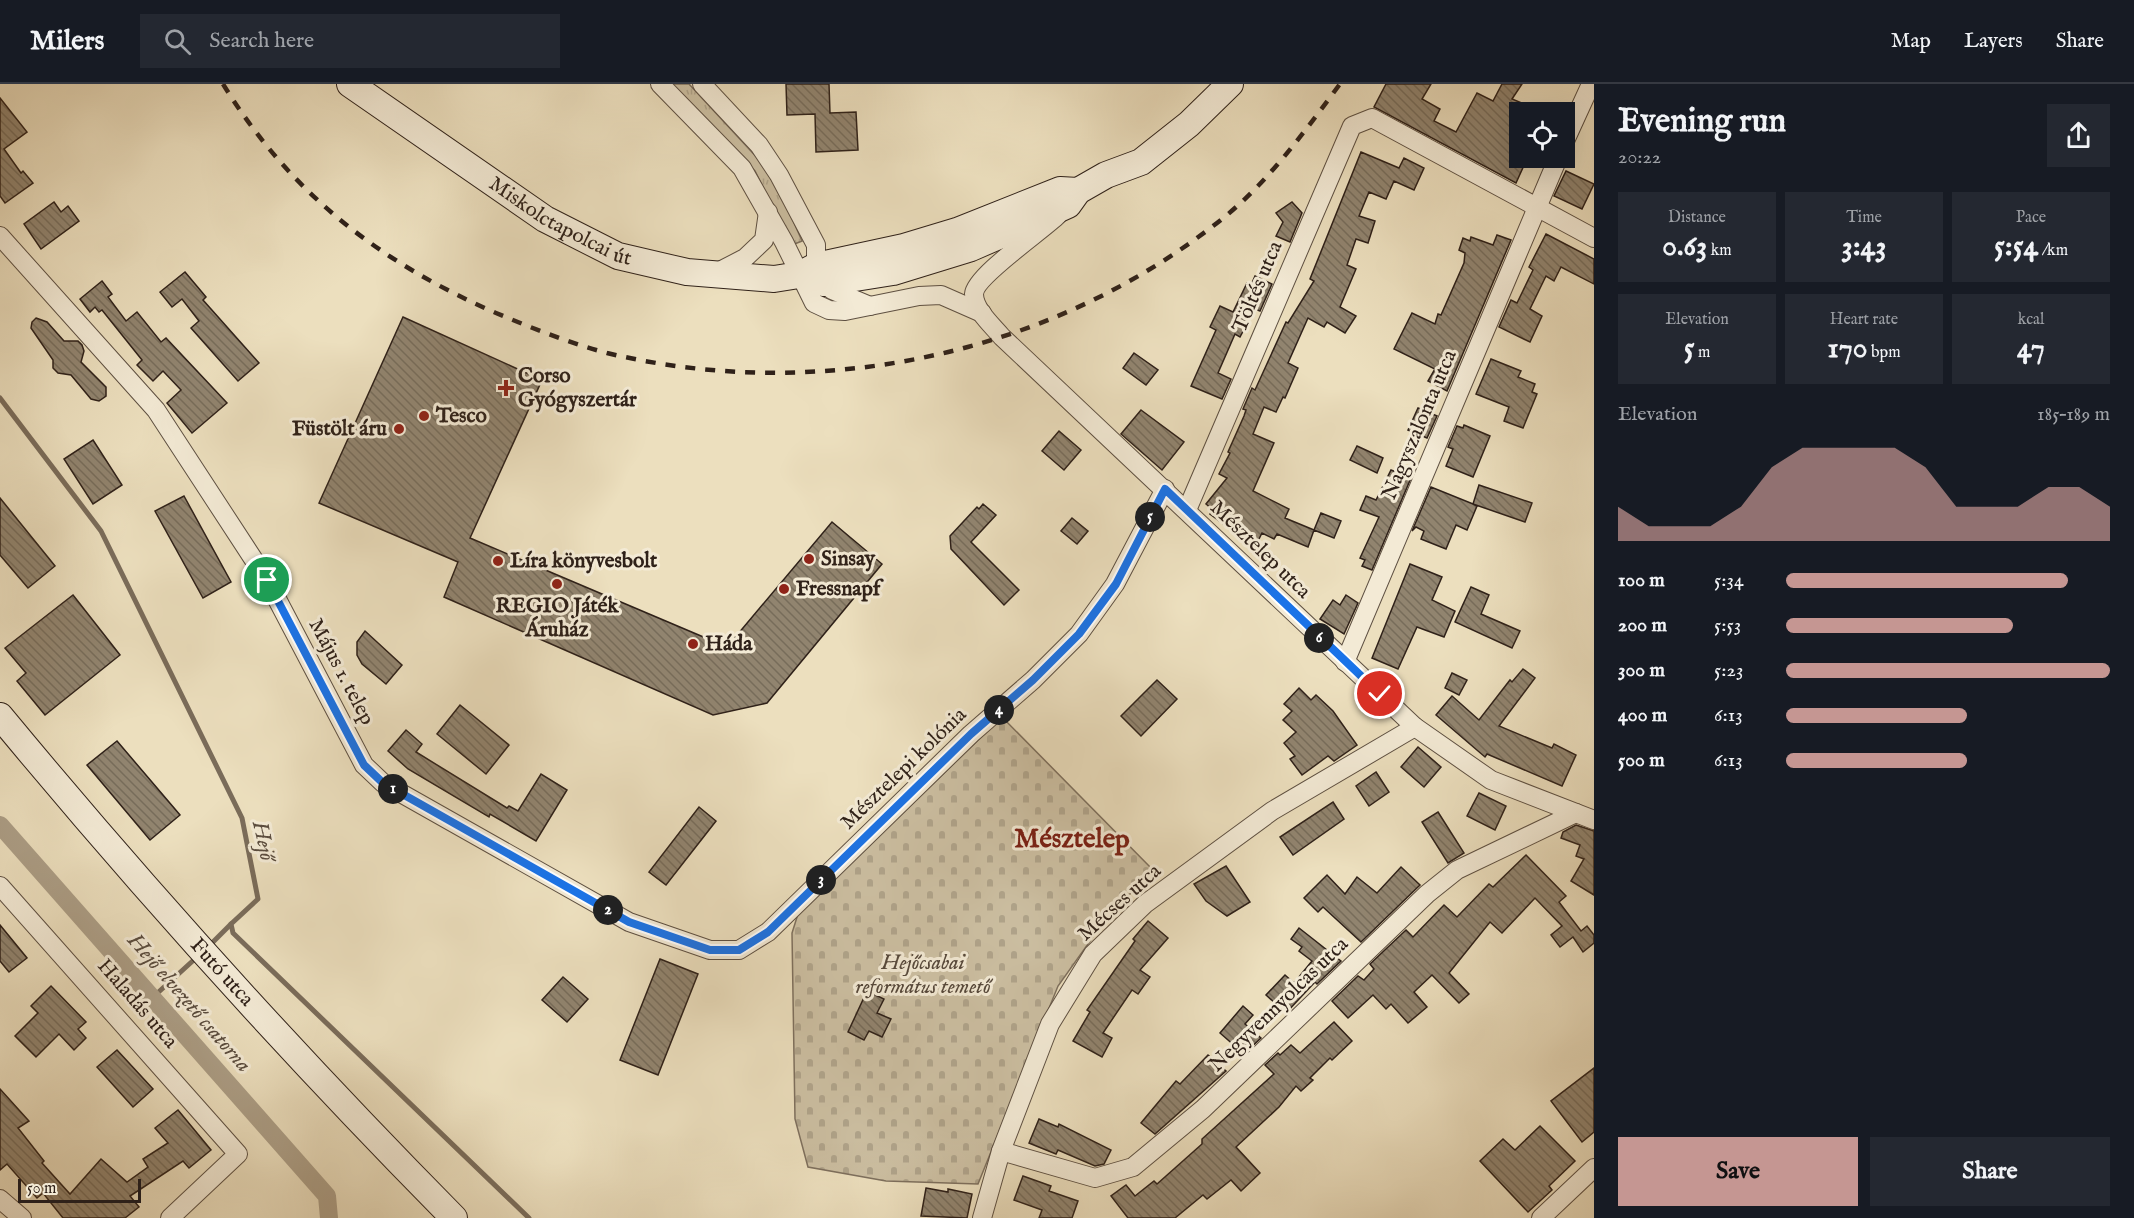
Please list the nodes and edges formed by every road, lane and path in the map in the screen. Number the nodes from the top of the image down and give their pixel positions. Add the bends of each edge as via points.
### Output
1 (350, 84) edge
2 (660, 84) edge
3 (702, 84) edge
4 (1230, 84) edge
5 (1591, 84) edge
6 (1575, 119) edge
7 (1554, 168) edge
8 (1073, 198) junction
9 (1537, 205) junction
10 (768, 212) junction
11 (0, 236) edge
12 (1594, 238) edge
13 (814, 267) junction
14 (714, 274) junction
15 (870, 306) junction
16 (982, 313) junction
17 (1165, 489) junction
18 (1187, 510) junction
19 (1345, 662) junction
20 (0, 716) edge
21 (1415, 727) junction
22 (1576, 813) junction
23 (1594, 820) edge
24 (0, 886) edge
25 (739, 950) joint
26 (1001, 1150) junction
27 (1594, 1168) edge
28 (0, 1199) edge
29 (22, 1218) edge
30 (170, 1218) edge
31 (454, 1218) edge
32 (982, 1218) edge
33 (1541, 1218) edge

1 - 14 street, Miskolctapolcai út via 545,219 581,239 618,256 651,265
2 - 10 street via 742,168
3 - 13 street via 759,146 783,182
4 - 8 street, Miskolctapolcai út via 1142,162 1106,175
5 - 6 street
7 - 9 street, Nagyszalonta utca
8 - 13 street, Miskolctapolcai út via 1060,190 957,231
8 - 13 street, Miskolctapolcai út via 981,244 927,263 893,272
8 - 16 street via 978,284 974,293
9 - 12 street
9 - 18 street, Töltés utca via 1372,118 1352,126
9 - 19 street, Nagyszalonta utca
10 - 13 street
10 - 14 street via 764,240 745,258
11 - 25 street, Május 1. telep via 156,410 267,580 364,765 383,783 629,922 710,950
13 - 14 street, Miskolctapolcai út via 774,279
13 - 15 street via 832,290
13 - 15 street, Mésztelep utca via 814,303 829,310 845,311
15 - 16 street, Mésztelep utca via 941,295
16 - 17 street, Mésztelep utca via 1057,391
17 - 18 street, Mésztelep utca
17 - 25 street, Mésztelepi kolónia via 1116,584 1079,634 768,932
18 - 19 street, Mésztelep utca
19 - 21 street, Mésztelep utca
20 - 31 street, Futó utca via 201,951
21 - 22 street, Mésztelep utca via 1491,780
21 - 26 street, Mécses utca via 1272,811 1145,904 1094,954 1050,1024
22 - 23 street, Mésztelep utca
22 - 26 street, Negyvennyolcas utca via 1457,870 1427,894 1203,1109 1133,1167 1095,1178
24 - 30 street, Haladás utca via 238,1154
26 - 32 street, Mécses utca
27 - 33 street
28 - 29 street

